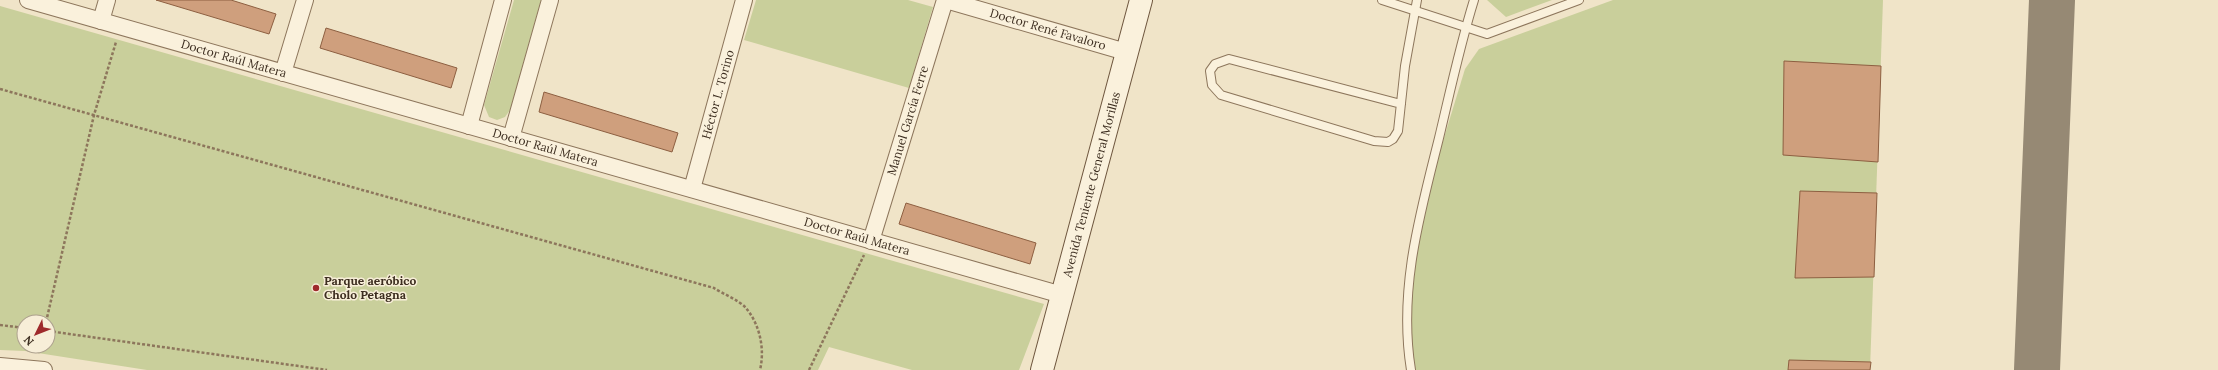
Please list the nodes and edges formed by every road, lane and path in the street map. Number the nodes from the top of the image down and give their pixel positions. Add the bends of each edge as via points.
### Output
1 (28, 0) edge
2 (107, 0) edge
3 (305, 0) edge
4 (503, 0) edge
5 (550, 0) edge
6 (744, 0) edge
7 (945, 0) edge
8 (1141, 0) edge
9 (1382, 0) edge
10 (1417, 0) edge
11 (1474, 0) edge
12 (1579, 0) edge
13 (63, 5) edge
14 (1415, 10) junction
15 (101, 21) junction
16 (121, 26) junction
17 (1466, 27) junction
18 (1126, 52) junction
19 (283, 73) junction
20 (0, 89) edge
21 (1401, 104) junction
22 (94, 115) junction
23 (469, 126) junction
24 (511, 138) junction
25 (692, 189) junction
26 (871, 240) junction
27 (1062, 295) junction
28 (48, 314) edge
29 (0, 324) edge
30 (16, 327) edge
31 (56, 332) edge
32 (0, 366) edge
33 (38, 370) edge
34 (326, 370) edge
35 (760, 370) edge
36 (809, 370) edge
37 (1042, 370) edge
38 (1411, 370) edge

1 - 13 street, Doctor Raúl Matera
2 - 15 street
3 - 19 street
4 - 23 street
5 - 24 street
6 - 25 street, Héctor L. Torino
7 - 18 street, Doctor René Favaloro
7 - 26 street, Manuel García Ferre
8 - 18 main road, Avenida Teniente General Morillas
9 - 14 lane
10 - 14 lane
11 - 17 lane
12 - 17 lane via 1487,34
13 - 15 street, Doctor Raúl Matera
14 - 17 lane
14 - 21 lane
15 - 16 street, Doctor Raúl Matera
16 - 19 street, Doctor Raúl Matera
16 - 22 path
17 - 38 lane via 1421,206 1411,259 1407,349
18 - 27 main road, Avenida Teniente General Morillas
19 - 23 street, Doctor Raúl Matera
20 - 22 path
21 - 21 lane via 1398,131 1393,139 1383,143 1221,95 1212,85 1210,71 1215,64 1229,59
22 - 28 path
22 - 35 path via 714,288 745,307 758,328 763,356
23 - 24 street, Doctor Raúl Matera
24 - 25 street, Doctor Raúl Matera
25 - 26 street, Doctor Raúl Matera
26 - 27 street, Doctor Raúl Matera
26 - 36 path
27 - 37 main road, Avenida Teniente General Morillas
29 - 30 path
31 - 34 path
32 - 33 street

